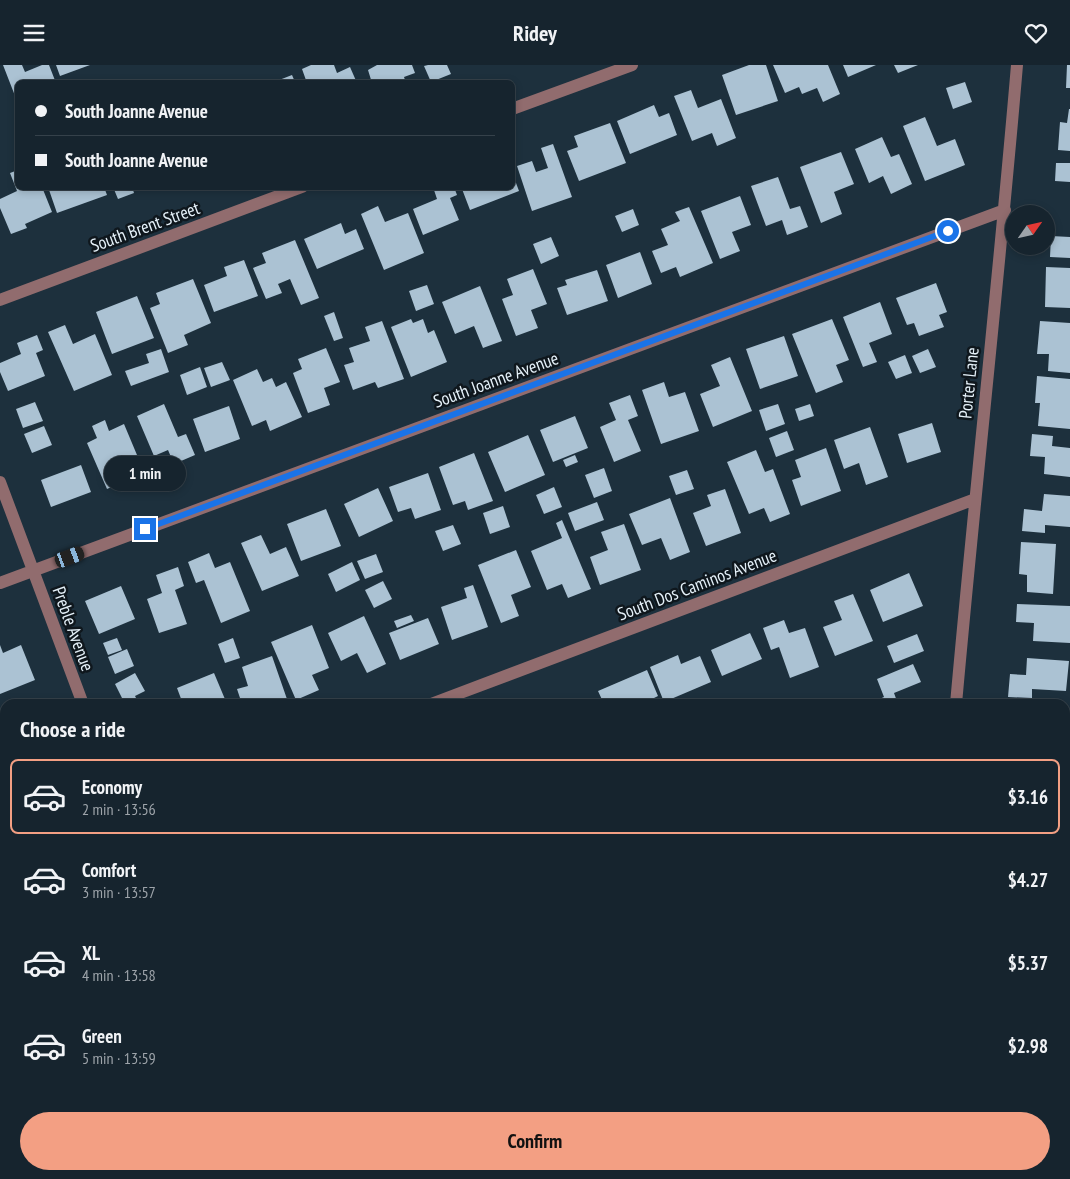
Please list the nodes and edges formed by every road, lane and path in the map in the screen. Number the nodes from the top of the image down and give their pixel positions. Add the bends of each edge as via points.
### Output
1 (632, 65) edge
2 (1018, 65) edge
3 (515, 108) edge
4 (294, 190) edge
5 (1005, 205) edge
6 (1005, 210) joint
7 (0, 299) edge
8 (0, 482) edge
9 (975, 499) junction
10 (33, 571) junction
11 (0, 583) edge
12 (80, 699) edge
13 (444, 699) edge
14 (956, 699) edge

1 - 3 street
2 - 5 street, Porter Lane
4 - 7 street, South Brent Street
6 - 9 street, Porter Lane
6 - 10 street, South Joanne Avenue
8 - 10 street, Preble Avenue
9 - 13 street, South Dos Caminos Avenue
9 - 14 street, Porter Lane
10 - 11 street, South Joanne Avenue
10 - 12 street, Preble Avenue

